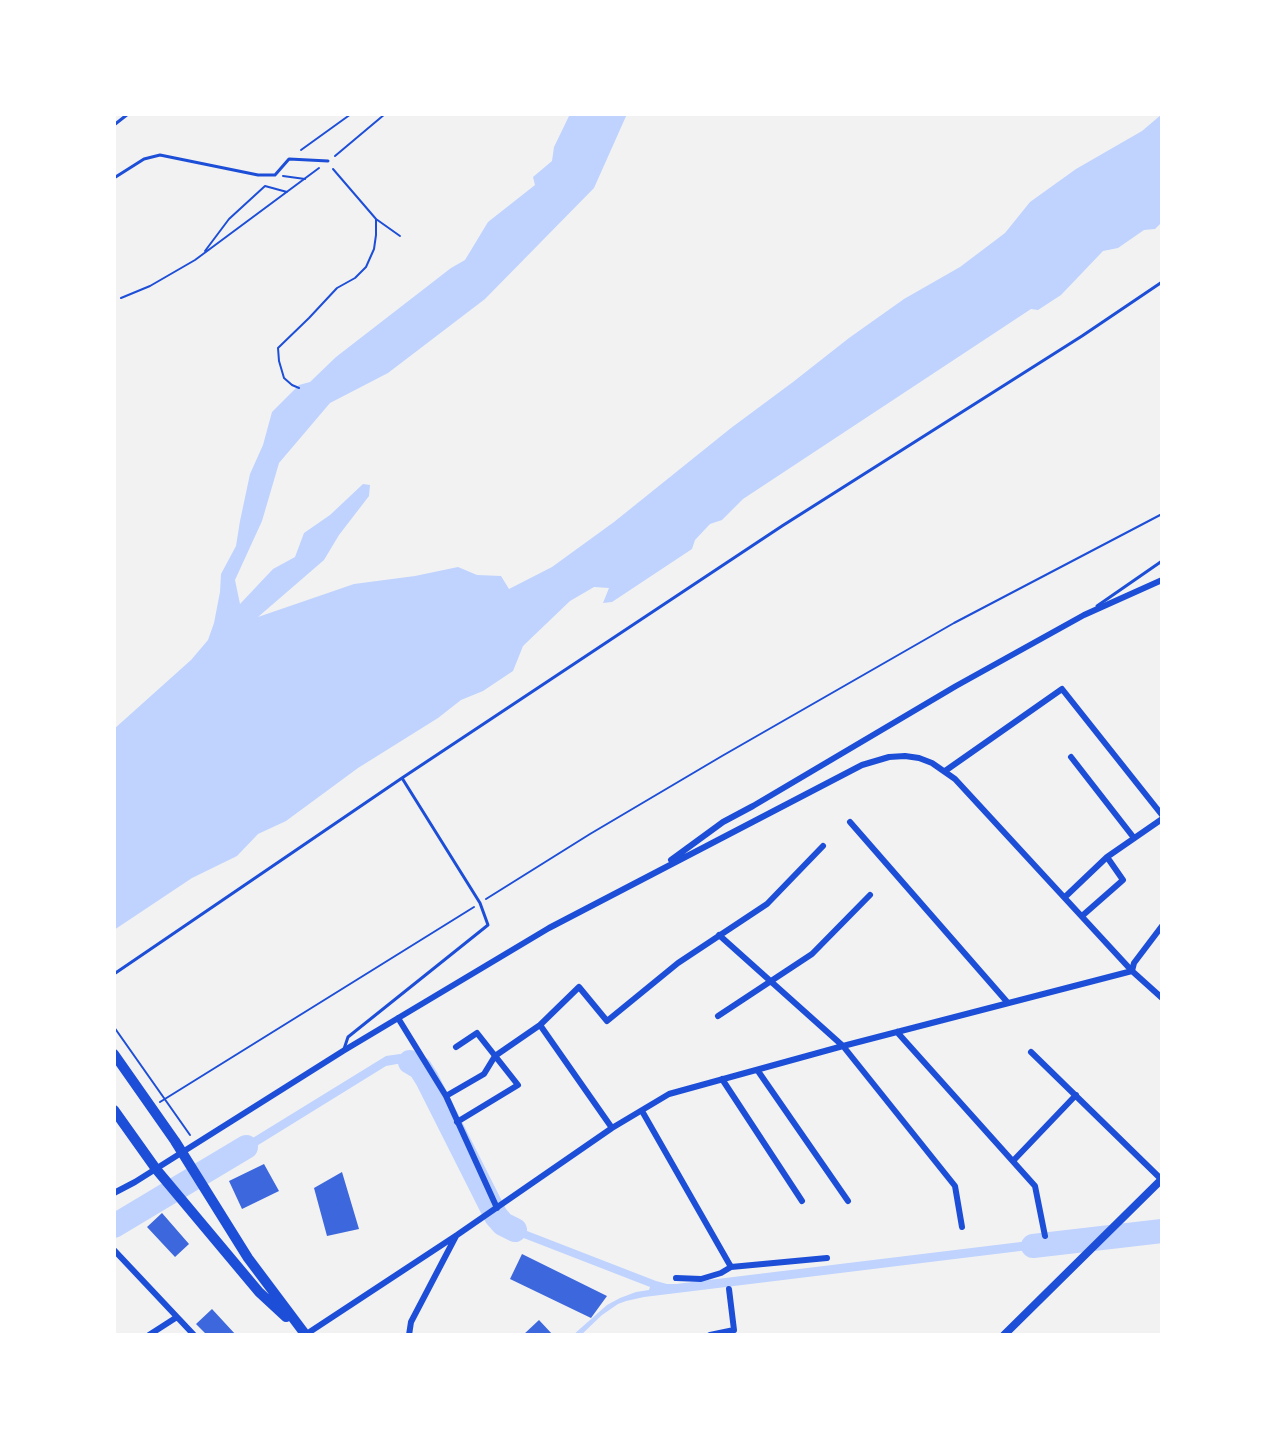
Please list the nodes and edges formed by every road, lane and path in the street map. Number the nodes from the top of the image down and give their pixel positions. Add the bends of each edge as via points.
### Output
1 (128, 114) edge
2 (351, 114) edge
3 (385, 114) edge
4 (114, 125) edge
5 (289, 159) junction
6 (328, 161) junction
7 (114, 178) edge
8 (287, 192) junction
9 (376, 219) junction
10 (400, 236) dead end
11 (203, 253) junction
12 (1162, 282) edge
13 (121, 298) dead end
14 (299, 388) dead end
15 (1162, 514) edge
16 (1162, 561) edge
17 (1162, 580) edge
18 (1084, 615) junction
19 (1071, 757) dead end
20 (945, 771) junction
21 (402, 778) junction
22 (1162, 817) edge
23 (850, 822) dead end
24 (1134, 838) junction
25 (823, 846) dead end
26 (1107, 858) junction
27 (654, 872) junction
28 (870, 895) dead end
29 (1065, 897) junction
30 (480, 903) junction
31 (1082, 916) junction
32 (1162, 926) edge
33 (720, 935) junction
34 (1132, 970) junction
35 (114, 974) edge
36 (771, 981) junction
37 (1162, 998) edge
38 (1008, 1003) junction
39 (718, 1016) dead end
40 (398, 1018) junction
41 (540, 1025) junction
42 (114, 1027) edge
43 (897, 1032) junction
44 (843, 1046) junction
45 (456, 1047) dead end
46 (343, 1051) junction
47 (1031, 1052) dead end
48 (114, 1054) edge
49 (495, 1056) junction
50 (758, 1071) junction
51 (722, 1079) junction
52 (1076, 1095) junction
53 (446, 1096) junction
54 (152, 1107) dead end
55 (114, 1110) edge
56 (642, 1110) junction
57 (457, 1122) junction
58 (612, 1128) junction
59 (190, 1135) dead end
60 (182, 1152) junction
61 (1013, 1161) junction
62 (156, 1169) junction
63 (1162, 1179) edge
64 (114, 1193) edge
65 (802, 1201) dead end
66 (848, 1201) dead end
67 (497, 1208) junction
68 (962, 1227) dead end
69 (457, 1235) junction
70 (1046, 1236) dead end
71 (114, 1250) edge
72 (827, 1258) dead end
73 (731, 1267) junction
74 (676, 1278) dead end
75 (729, 1289) dead end
76 (177, 1317) junction
77 (149, 1335) edge
78 (194, 1335) edge
79 (305, 1335) edge
80 (409, 1335) edge
81 (710, 1335) edge
82 (1004, 1335) edge

1 - 4 lane
2 - 5 path
3 - 6 path
5 - 6 lane
5 - 7 lane via 275,175 258,175 160,155 144,159
6 - 8 path
6 - 9 path
8 - 11 path
8 - 11 path via 265,186 229,219
9 - 10 path
9 - 14 path via 374,249 366,267 337,288 278,348 284,378
11 - 13 path via 150,286
12 - 21 lane via 782,526
15 - 30 path via 934,634 590,834
16 - 18 lane
17 - 18 street
18 - 27 street via 723,822
19 - 24 street
20 - 22 street via 1062,690
20 - 27 street via 932,762 905,756 862,765
20 - 29 street
21 - 30 lane
21 - 35 lane
22 - 24 street
23 - 38 street
24 - 26 street
25 - 33 street via 767,904
26 - 29 street
26 - 31 street via 1123,880
27 - 40 street via 549,928
28 - 36 street via 812,954
29 - 31 street
30 - 46 lane via 488,925 348,1037
30 - 54 path
31 - 34 street
32 - 34 street
33 - 36 street
33 - 41 street via 678,963 607,1021 579,987
34 - 37 street
34 - 38 street
36 - 39 street
36 - 44 street
38 - 43 street
40 - 46 street
40 - 53 street
41 - 49 street
41 - 58 street
42 - 59 path
43 - 44 street
43 - 61 street
44 - 50 street
44 - 68 street via 955,1186
45 - 49 street via 477,1033
46 - 60 street
47 - 52 street
48 - 60 main road
49 - 53 street via 484,1074
49 - 57 street via 518,1085
50 - 51 street
50 - 66 street
51 - 56 street via 669,1094
51 - 65 street
52 - 61 street
52 - 63 street
53 - 57 street
55 - 62 main road
56 - 58 street
56 - 73 street
57 - 67 street
58 - 67 street
60 - 62 street
60 - 79 main road via 248,1258
61 - 70 street via 1035,1186
62 - 64 street
62 - 79 main road via 260,1292
63 - 82 street
67 - 69 street
69 - 79 street
69 - 80 street via 411,1322
71 - 76 street
72 - 73 street
73 - 74 street via 701,1279
75 - 81 street via 734,1330
76 - 77 street
76 - 78 street

